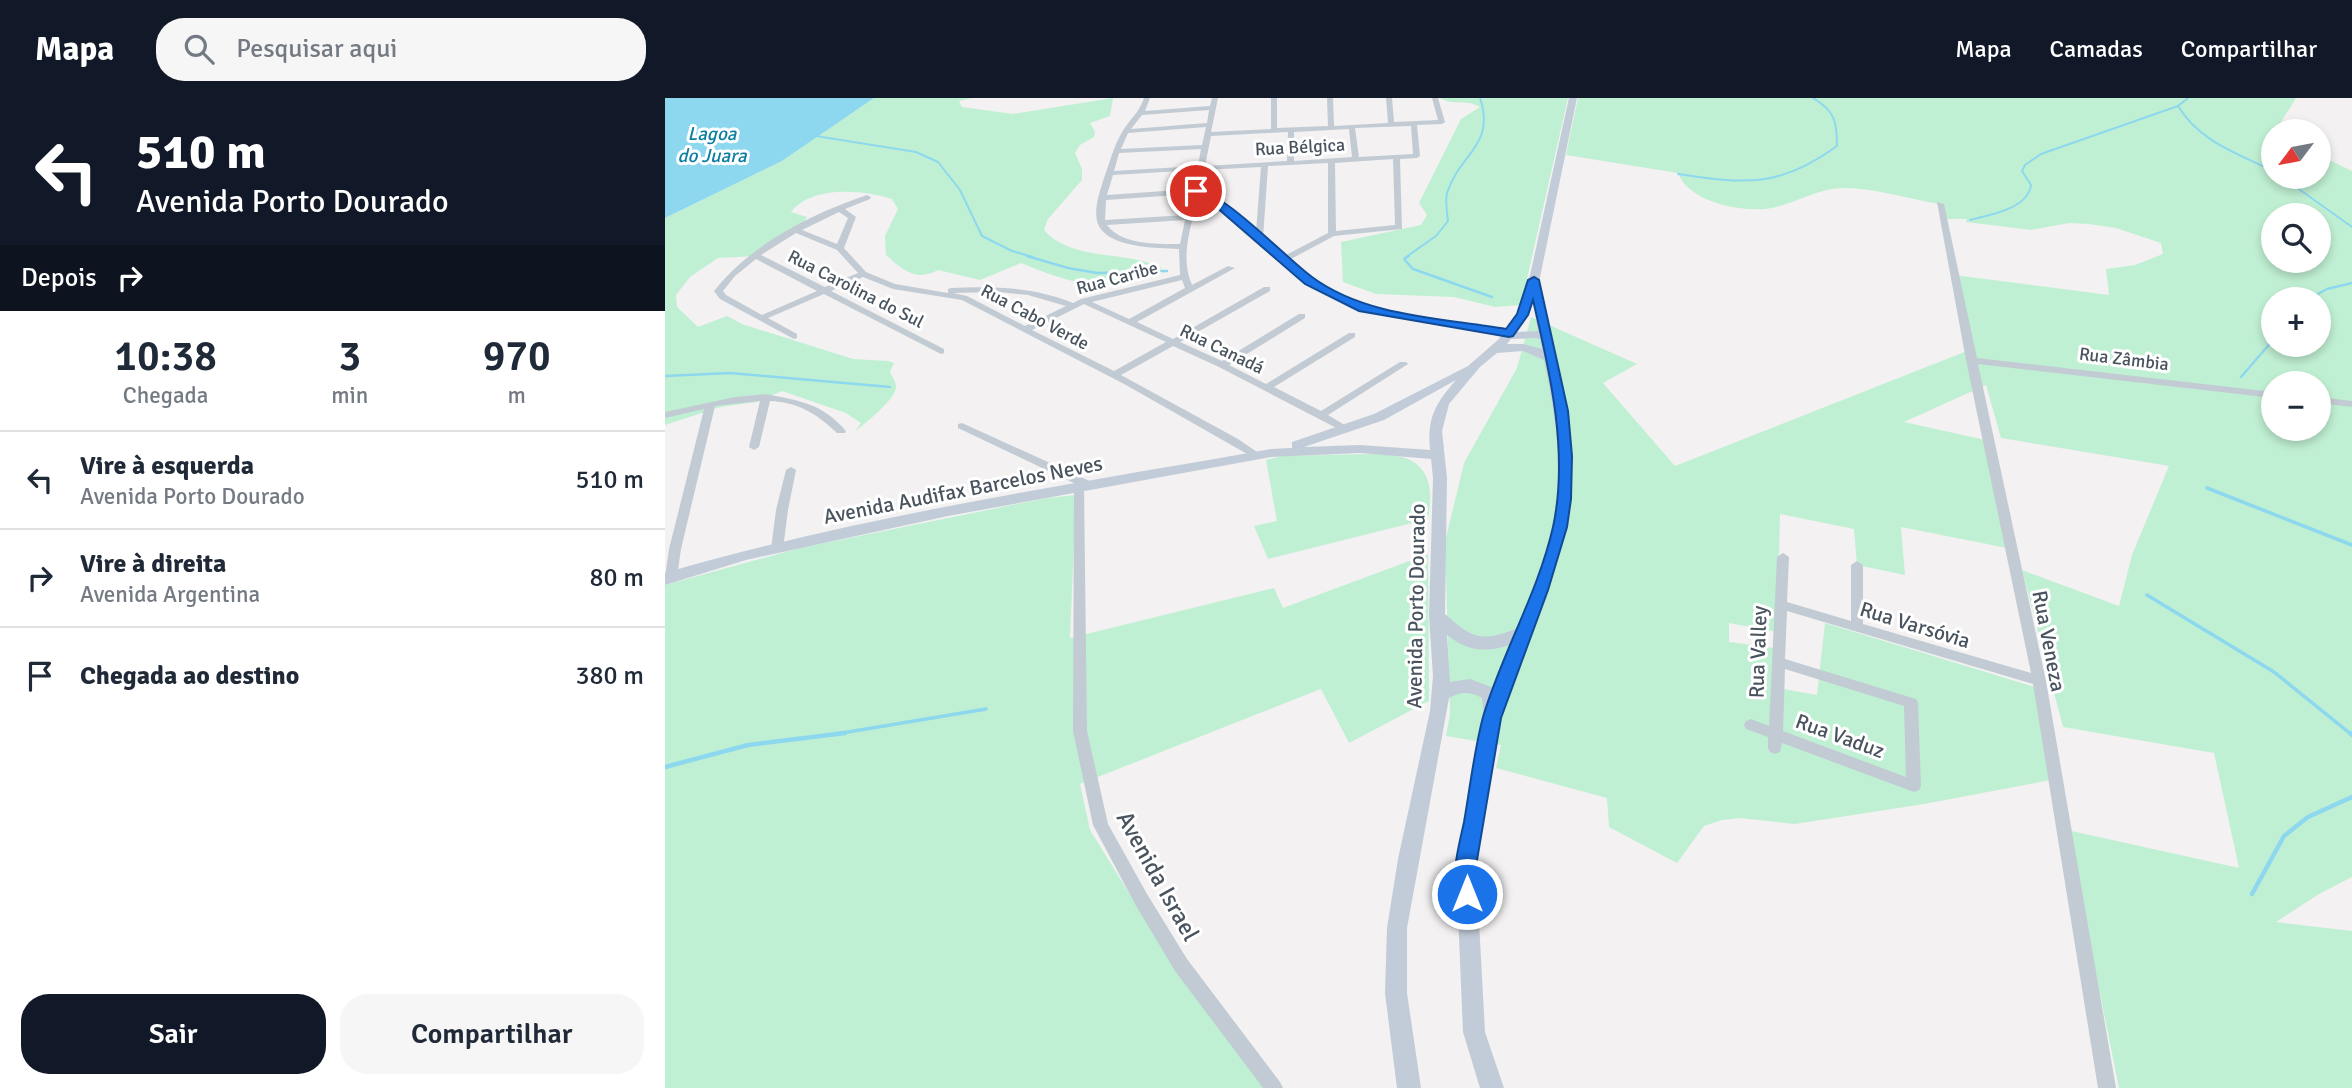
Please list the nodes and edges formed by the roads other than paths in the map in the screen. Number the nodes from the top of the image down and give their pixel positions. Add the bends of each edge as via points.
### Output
1 (1147, 98) edge
2 (1215, 98) edge
3 (1275, 98) edge
4 (1330, 98) edge
5 (1389, 98) edge
6 (1434, 98) edge
7 (1573, 98) edge
8 (1213, 108) junction
9 (1140, 113) junction
10 (1414, 123) junction
11 (1391, 124) junction
12 (1352, 127) junction
13 (1331, 128) junction
14 (1207, 130) junction
15 (1274, 130) junction
16 (1291, 130) junction
17 (1125, 131) junction
18 (1204, 147) junction
19 (1115, 152) junction
20 (1396, 157) junction
21 (1356, 159) junction
22 (1290, 163) junction
23 (1265, 164) junction
24 (1331, 164) junction
25 (1200, 168) junction
26 (1109, 173) junction
27 (1196, 191) junction
28 (867, 197) dead end
29 (1102, 198) junction
30 (1940, 204) dead end
31 (840, 208) junction
32 (1190, 217) junction
33 (1101, 223) junction
34 (796, 230) junction
35 (1332, 234) junction
36 (1259, 237) junction
37 (1184, 247) junction
38 (840, 248) junction
39 (757, 256) junction
40 (1284, 259) junction
41 (1231, 268) dead end
42 (863, 274) junction
43 (1182, 277) junction
44 (1534, 280) junction
45 (1190, 289) junction
46 (1267, 289) dead end
47 (827, 290) junction
48 (933, 292) junction
49 (1084, 301) junction
50 (1073, 306) junction
51 (1302, 316) dead end
52 (761, 318) junction
53 (1130, 322) junction
54 (1024, 330) junction
55 (1508, 334) junction
56 (1352, 335) dead end
57 (794, 336) dead end
58 (1547, 338) junction
59 (1174, 342) junction
60 (1493, 350) junction
61 (941, 351) dead end
62 (1551, 359) junction
63 (1971, 360) junction
64 (1403, 364) dead end
65 (1476, 364) junction
66 (1222, 365) junction
67 (1114, 376) junction
68 (1266, 388) junction
69 (2261, 394) edge
70 (766, 397) junction
71 (2331, 401) edge
72 (2352, 404) edge
73 (710, 405) junction
74 (665, 415) edge
75 (1321, 415) junction
76 (963, 426) dead end
77 (1343, 429) junction
78 (841, 431) dead end
79 (754, 447) dead end
80 (1271, 453) junction
81 (1413, 455) junction
82 (1437, 455) junction
83 (1256, 456) junction
84 (791, 470) dead end
85 (1085, 487) junction
86 (1441, 514) junction
87 (777, 549) junction
88 (1783, 558) dead end
89 (1857, 565) dead end
90 (668, 578) edge
91 (1781, 605) junction
92 (1437, 616) junction
93 (1857, 627) junction
94 (1524, 632) junction
95 (1779, 662) junction
96 (2039, 681) junction
97 (1440, 694) junction
98 (1492, 718) junction
99 (1751, 725) dead end
100 (1776, 741) junction
101 (1274, 1088) edge
102 (1409, 1088) edge
103 (1492, 1088) edge
104 (2107, 1088) edge

1 - 9 street
2 - 8 street
3 - 15 street
4 - 13 street
5 - 11 street
6 - 10 street via 1442,122
7 - 44 main road, Avenida Porto Dourado
8 - 9 street
8 - 14 street
9 - 17 street
10 - 11 street
10 - 20 street via 1417,156
11 - 12 street
12 - 13 street
12 - 21 street
13 - 16 street
14 - 15 street
14 - 17 street
14 - 18 street
15 - 16 street
16 - 22 street
17 - 19 street
18 - 19 street
18 - 25 street
19 - 26 street
20 - 21 street, Rua Bélgica
20 - 35 street via 1399,227
21 - 24 street, Rua Bélgica
22 - 23 street, Rua Bélgica
22 - 24 street, Rua Bélgica
23 - 25 street, Rua Bélgica
23 - 36 street
24 - 35 street
25 - 26 street, Rua Bélgica
25 - 27 street
26 - 29 street
27 - 29 street
27 - 32 street
27 - 36 street via 1212,198
28 - 31 street
29 - 33 street
30 - 63 street, Rua Veneza
31 - 34 street
31 - 38 street via 852,217
32 - 33 street
32 - 37 street
33 - 37 street via 1122,239
34 - 38 street
34 - 39 street
35 - 40 street
36 - 40 street
37 - 43 street
38 - 42 street, Rua Cabo Verde
39 - 47 street, Rua Carolina do Sul
39 - 52 street via 718,291
40 - 55 street via 1309,281 1363,309
41 - 45 street
42 - 47 street
42 - 48 street, Rua Cabo Verde via 893,286
43 - 45 street
43 - 49 street, Rua Caribe
44 - 55 main road, Avenida Porto Dourado via 1523,315
44 - 58 main road, Avenida Porto Dourado
45 - 53 street
46 - 59 street
47 - 52 street
47 - 61 street, Rua Carolina do Sul
48 - 50 street via 1017,289
48 - 54 street, Rua Cabo Verde via 964,298
49 - 50 street, Rua Caribe
49 - 53 street, Rua Canadá
50 - 54 street, Rua Caribe
51 - 66 street
52 - 57 street
53 - 59 street, Rua Canadá
54 - 67 street, Rua Cabo Verde
55 - 58 main road
55 - 60 main road, Avenida Porto Dourado
56 - 68 street
58 - 62 main road, Avenida Porto Dourado
59 - 66 street, Rua Canadá
59 - 67 street
60 - 62 main road via 1534,348
60 - 65 main road, Avenida Porto Dourado
62 - 94 main road, Avenida Porto Dourado via 1562,422 1564,499 1560,527
63 - 69 street, Rua Zâmbia
63 - 96 street, Rua Veneza
64 - 75 street
65 - 77 main road, Avenida Audifax Barcelos Neves via 1379,417
65 - 82 main road, Avenida Porto Dourado via 1443,403 1435,431
66 - 68 street, Rua Canadá
67 - 83 street, Rua Cabo Verde
68 - 75 street, Rua Canadá
70 - 73 street
70 - 78 street via 785,397 810,408 829,417
70 - 79 street
71 - 72 street
73 - 74 street
73 - 90 street
75 - 77 street, Rua Canadá
76 - 85 street
77 - 80 main road, Avenida Audifax Barcelos Neves
80 - 81 main road, Avenida Audifax Barcelos Neves via 1360,449
80 - 83 main road, Avenida Audifax Barcelos Neves
81 - 82 main road, Avenida Audifax Barcelos Neves
81 - 86 main road via 1435,481
82 - 86 main road, Avenida Porto Dourado
83 - 85 main road, Avenida Audifax Barcelos Neves
84 - 87 street
85 - 87 main road, Avenida Audifax Barcelos Neves
85 - 101 street, Avenida Israel via 1080,732 1101,825 1181,965
86 - 92 main road, Avenida Porto Dourado
87 - 90 main road, Avenida Audifax Barcelos Neves
88 - 91 street, Rua Valley
89 - 93 street
91 - 93 street, Rua Varsóvia
91 - 95 street, Rua Valley
92 - 94 main road via 1460,639 1490,647
92 - 97 main road, Avenida Porto Dourado
93 - 96 street, Rua Varsóvia
94 - 98 main road, Avenida Porto Dourado
95 - 100 street, Rua Valley
95 - 100 street, Rua Vaduz via 1911,703 1914,786
96 - 104 street, Rua Veneza
97 - 98 main road via 1462,684 1477,687 1490,694
97 - 102 main road, Avenida Porto Dourado via 1397,928 1396,993
98 - 103 main road, Avenida Porto Dourado via 1466,866 1474,1032
99 - 100 street, Rua Vaduz

